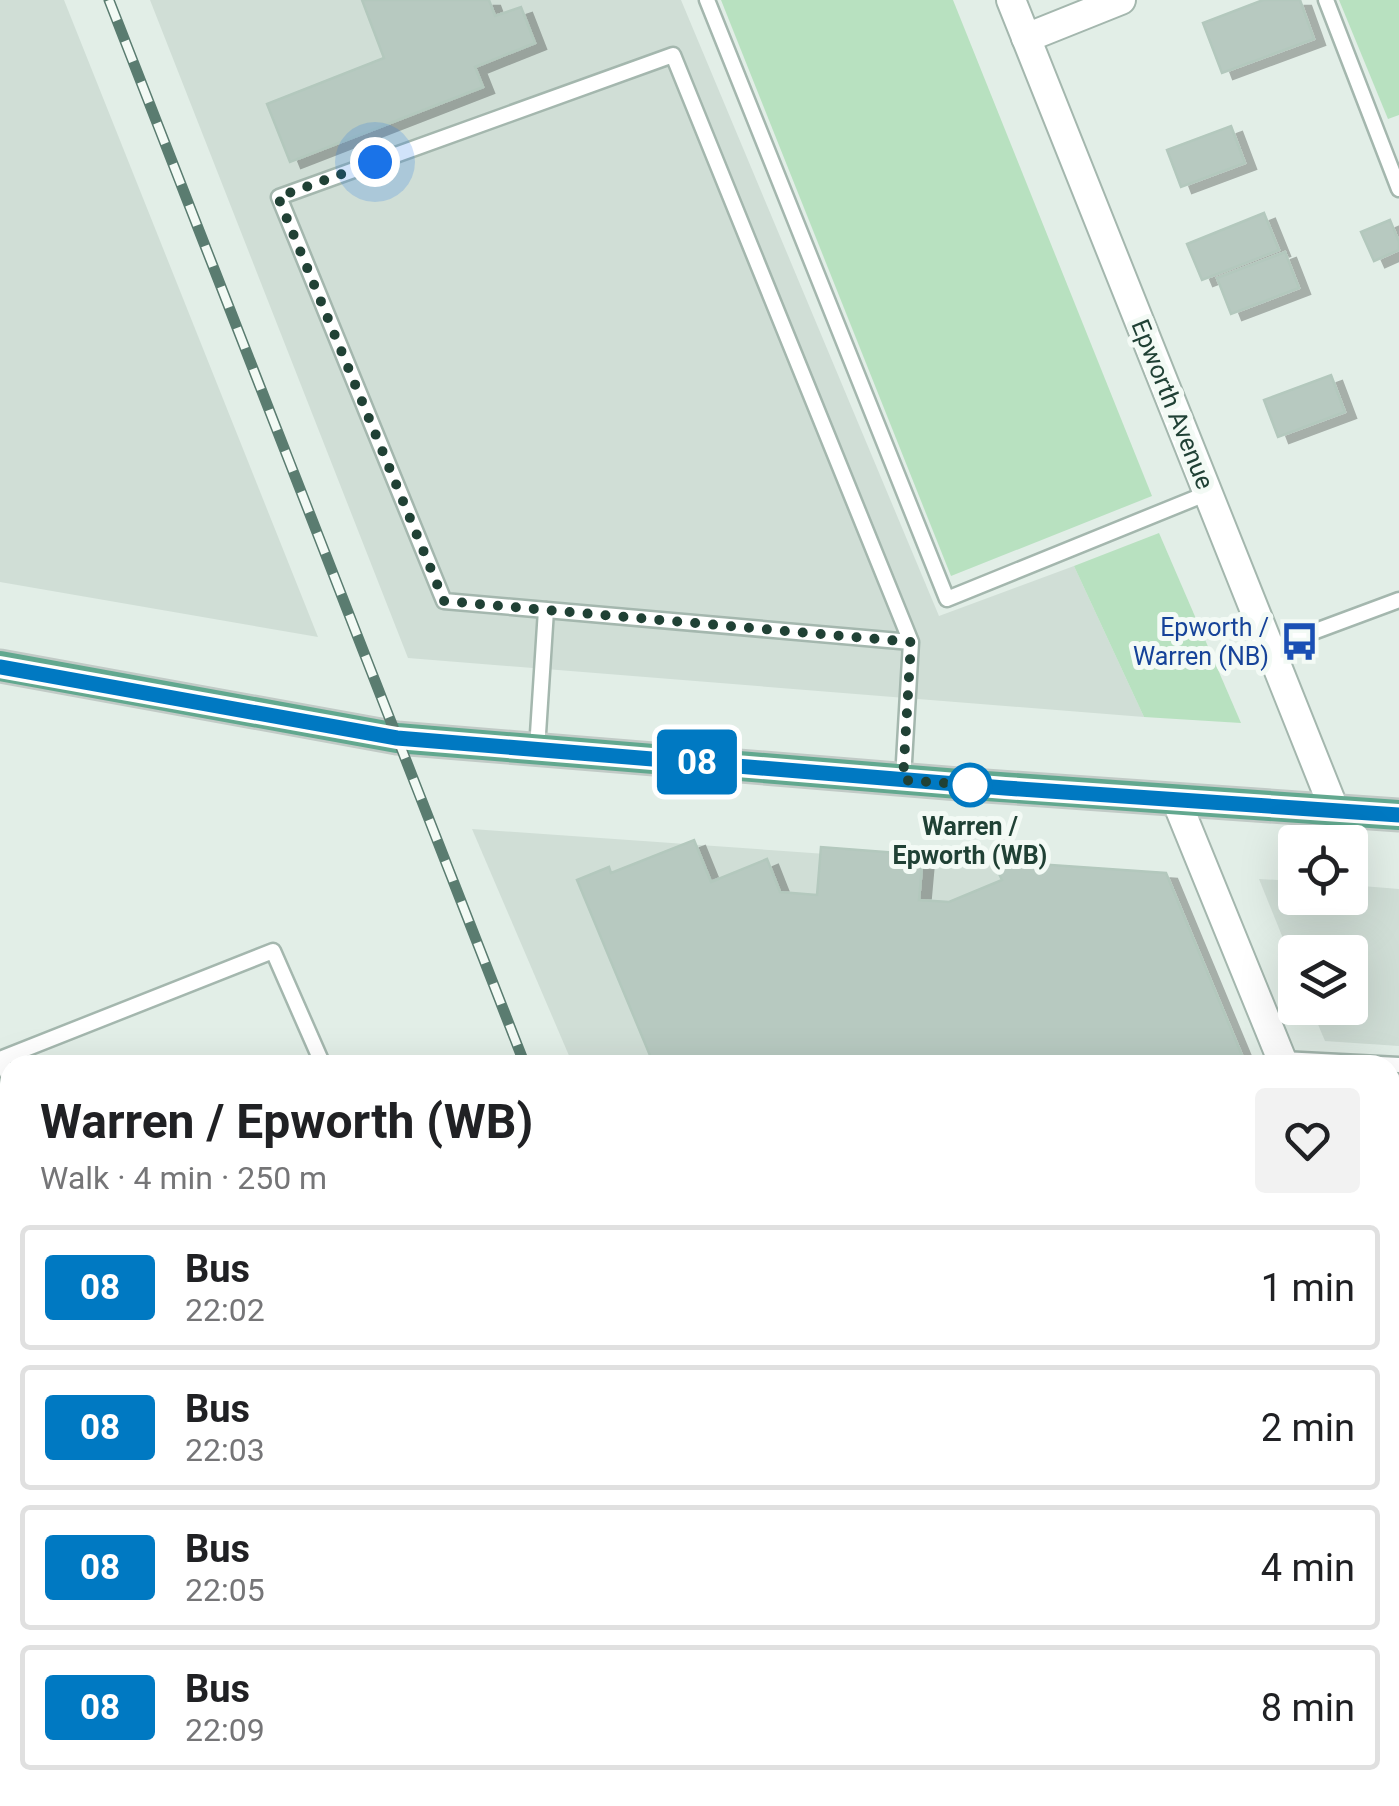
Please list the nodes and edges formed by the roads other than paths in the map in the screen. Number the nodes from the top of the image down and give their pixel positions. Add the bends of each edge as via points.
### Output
1 (707, 0) edge
2 (1011, 0) edge
3 (1121, 0) edge
4 (1326, 0) edge
5 (1026, 38) junction
6 (1399, 189) edge
7 (1208, 493) junction
8 (1399, 600) edge
9 (546, 610) junction
10 (911, 642) junction
11 (1270, 648) junction
12 (0, 666) edge
13 (537, 749) junction
14 (903, 780) junction
15 (1176, 800) junction
16 (1334, 810) junction
17 (1399, 814) edge
18 (10, 1055) edge
19 (320, 1055) edge
20 (1280, 1055) edge

1 - 7 lane via 947,598
2 - 5 street, Epworth Avenue
3 - 5 street
4 - 6 lane
5 - 7 street, Epworth Avenue
7 - 11 street, Epworth Avenue
8 - 11 lane
9 - 10 lane
9 - 10 lane via 444,601 278,197 673,55
9 - 13 lane
10 - 14 lane
11 - 16 street, Epworth Avenue
12 - 13 main road via 397,738
13 - 14 main road
14 - 15 main road
15 - 16 main road
15 - 20 street
16 - 17 main road
18 - 19 lane via 273,951

